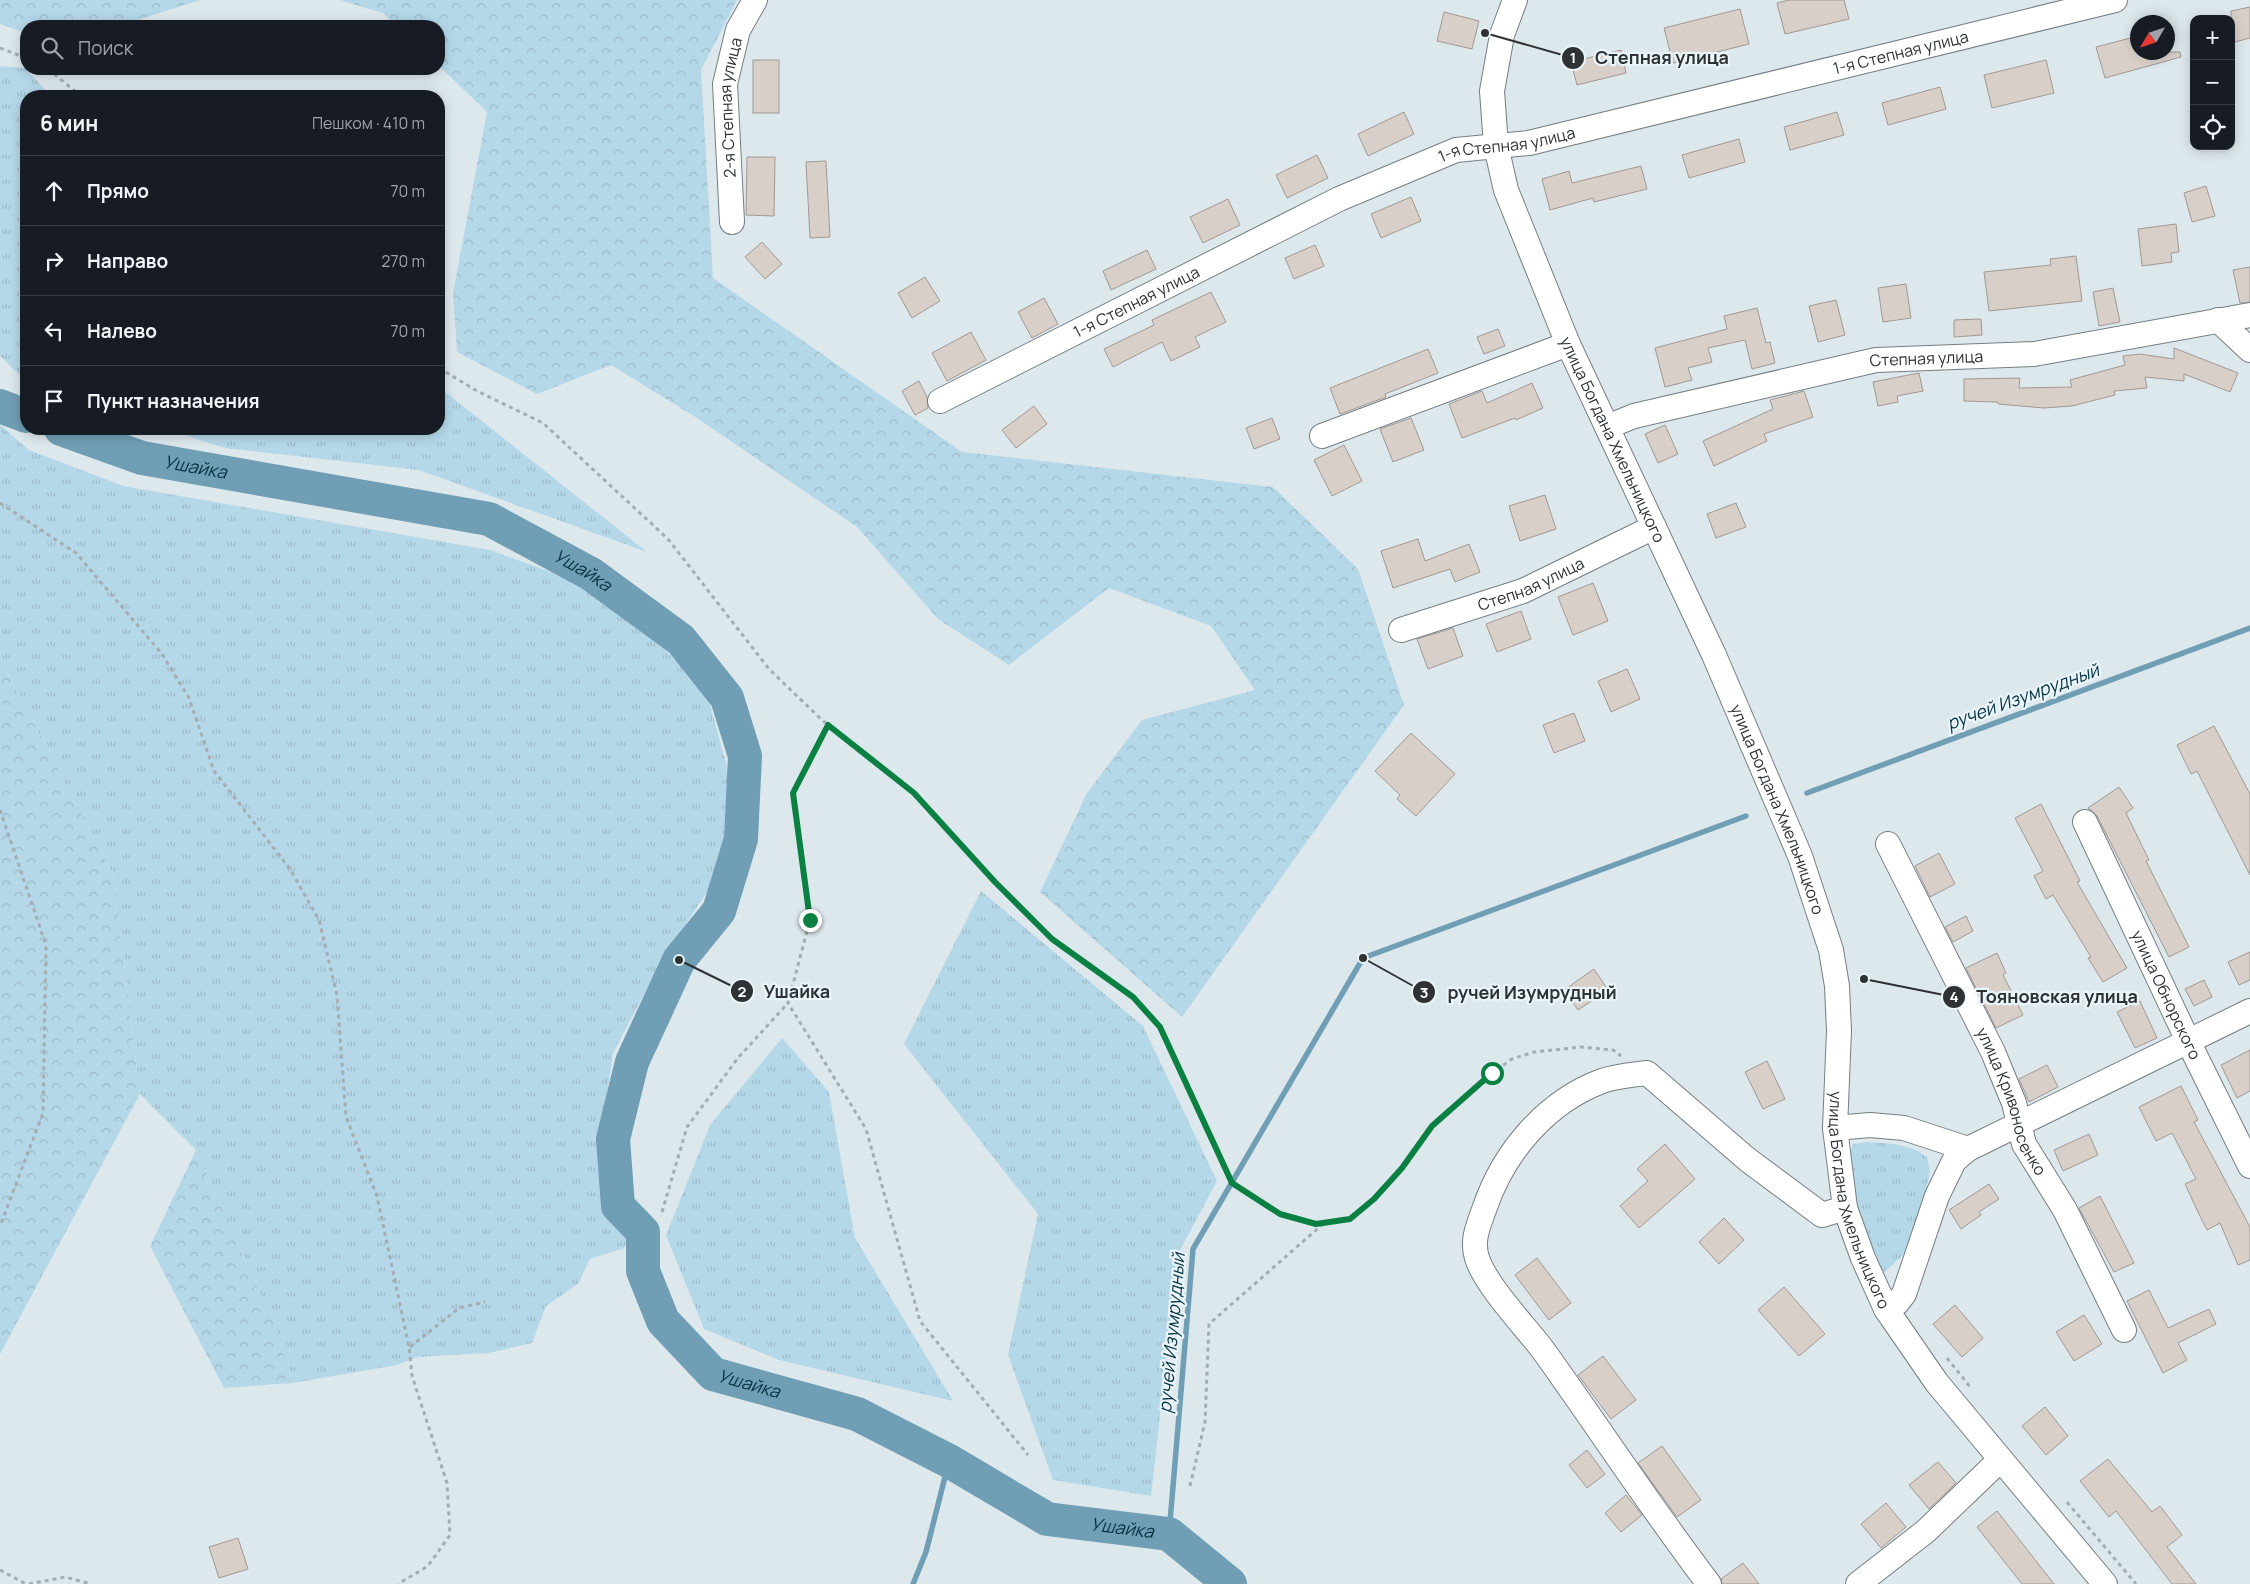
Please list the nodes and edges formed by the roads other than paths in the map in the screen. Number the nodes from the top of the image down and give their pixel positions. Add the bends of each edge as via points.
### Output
1 (755, 0) edge
2 (1515, 0) edge
3 (2114, 0) edge
4 (1496, 146) junction
5 (732, 222) dead end
6 (2250, 315) edge
7 (2218, 320) junction
8 (1568, 344) junction
9 (2250, 350) edge
10 (940, 401) dead end
11 (1607, 427) junction
12 (1322, 436) dead end
13 (1654, 527) junction
14 (1401, 630) dead end
15 (2084, 822) dead end
16 (1888, 844) dead end
17 (2250, 1011) edge
18 (2188, 1042) junction
19 (2018, 1124) junction
20 (1836, 1128) junction
21 (1968, 1149) junction
22 (2250, 1166) edge
23 (1845, 1208) junction
24 (1886, 1309) junction
25 (2124, 1330) dead end
26 (2000, 1460) junction
27 (1710, 1584) edge
28 (1858, 1584) edge
29 (2105, 1584) edge

1 - 5 street, 2-я Степная улица via 738,30 725,84
2 - 4 street, улица Богдана Хмельницкого via 1502,35 1492,91
3 - 4 street, 1-я Степная улица via 1529,143
4 - 8 street, улица Богдана Хмельницкого via 1506,190
4 - 10 street, 1-я Степная улица via 1456,150 1339,198
6 - 7 street, Степная улица
7 - 9 street
7 - 11 street, Степная улица via 2034,354 1876,360 1634,416
8 - 11 street, улица Богдана Хмельницкого
8 - 12 street
11 - 13 street, улица Богдана Хмельницкого
13 - 14 street, Степная улица via 1523,591
13 - 20 street, улица Богдана Хмельницкого via 1714,655 1800,856 1831,950 1839,1031
15 - 18 street, улица Обнорского
16 - 19 street, улица Кривоносенко via 1993,1052 2014,1103
17 - 18 street
18 - 19 street
18 - 22 street, улица Обнорского
19 - 21 street
19 - 25 street, улица Кривоносенко via 2024,1144 2064,1210
20 - 21 street via 1870,1125 1904,1128
20 - 23 street, улица Богдана Хмельницкого
21 - 24 street via 1954,1161 1937,1196 1904,1294
23 - 24 street, улица Богдана Хмельницкого
23 - 27 street via 1822,1214 1748,1160 1647,1073 1603,1081 1579,1092 1536,1122 1518,1144 1492,1187 1474,1239 1485,1275 1534,1338 1670,1533
24 - 26 street, улица Богдана Хмельницкого via 1937,1383
26 - 28 street via 1926,1531
26 - 29 street, улица Богдана Хмельницкого

